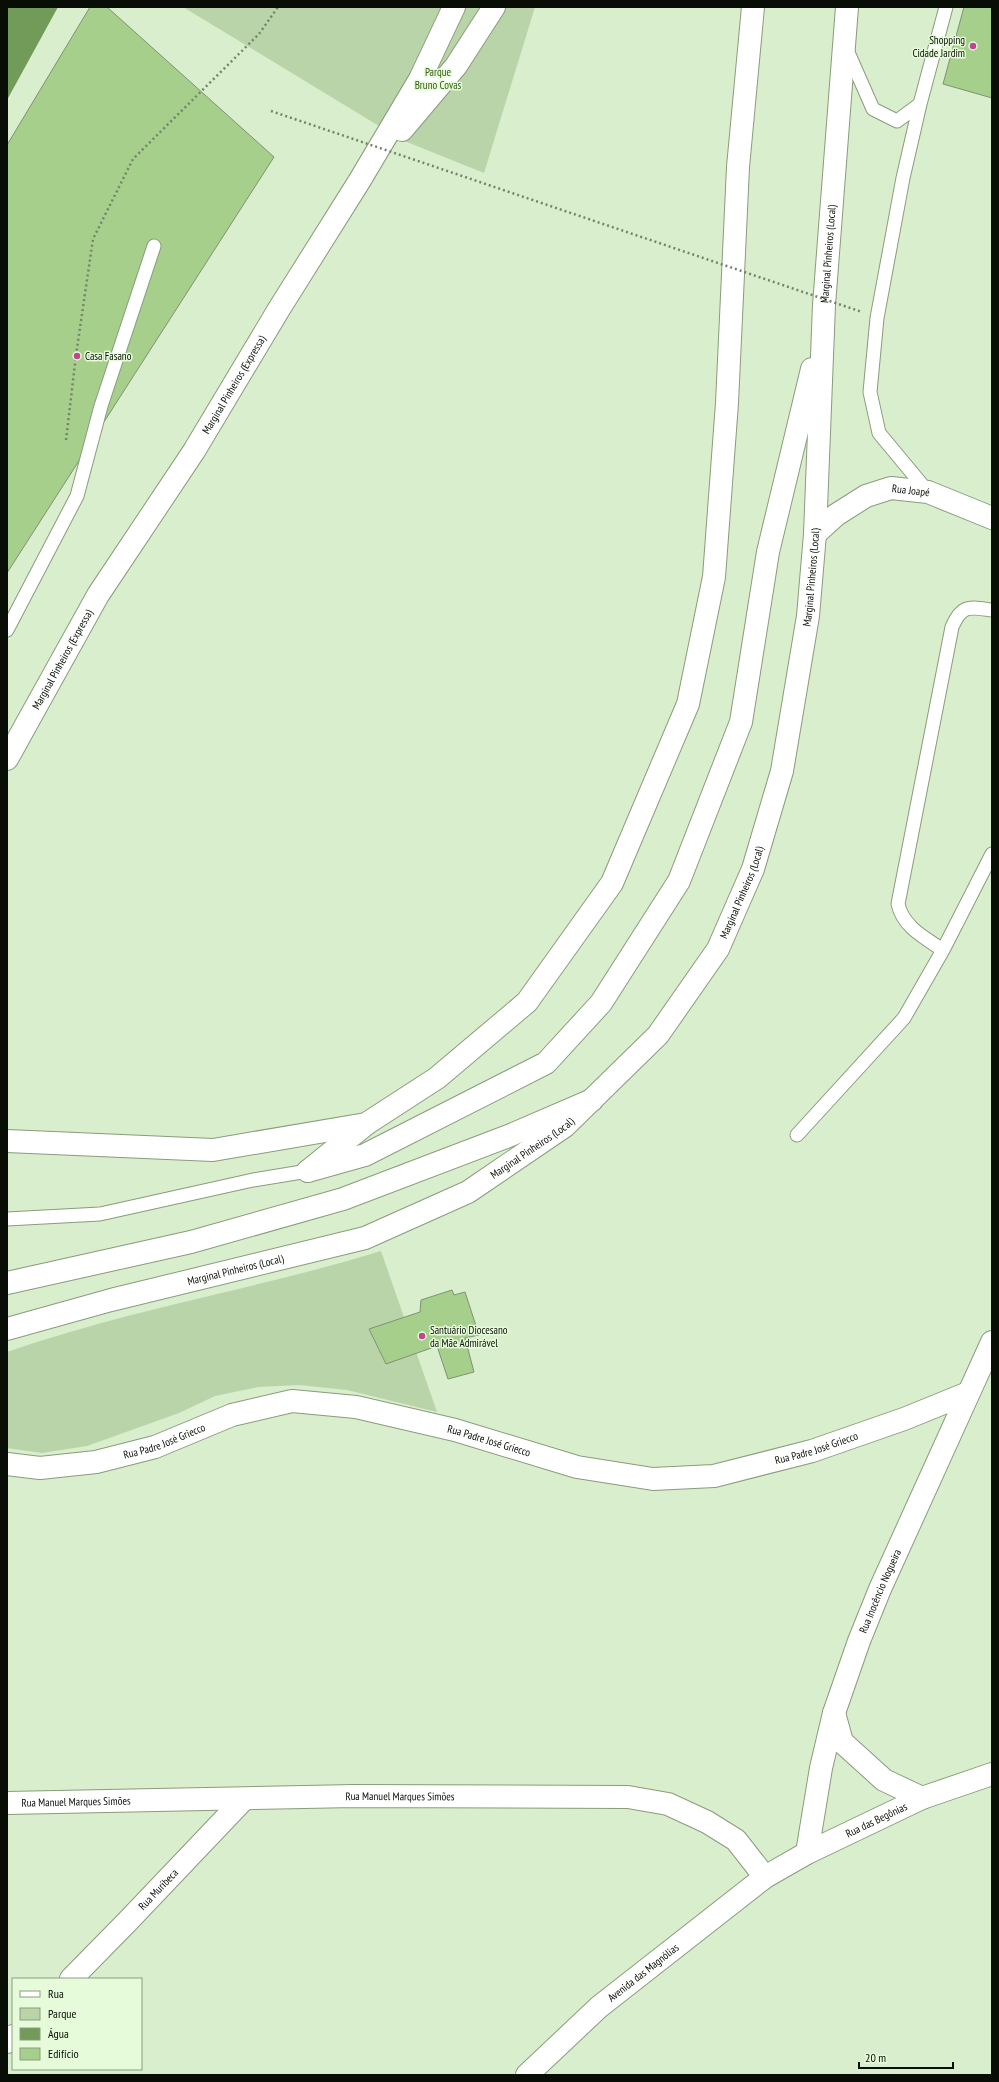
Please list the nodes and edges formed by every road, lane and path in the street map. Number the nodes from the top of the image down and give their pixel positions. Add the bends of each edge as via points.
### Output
1 (454, 7) edge
2 (494, 7) edge
3 (753, 7) edge
4 (847, 7) edge
5 (946, 7) edge
6 (845, 46) junction
7 (920, 104) junction
8 (271, 111) dead end
9 (360, 180) junction
10 (154, 246) dead end
11 (862, 312) dead end
12 (824, 320) junction
13 (928, 492) junction
14 (992, 518) edge
15 (815, 534) junction
16 (992, 610) edge
17 (7, 630) edge
18 (7, 759) edge
19 (992, 854) edge
20 (943, 950) junction
21 (592, 1100) junction
22 (366, 1124) junction
23 (797, 1135) dead end
24 (7, 1141) edge
25 (308, 1171) junction
26 (7, 1219) edge
27 (7, 1283) edge
28 (7, 1330) edge
29 (992, 1342) edge
30 (968, 1393) junction
31 (7, 1464) edge
32 (834, 1713) junction
33 (992, 1774) edge
34 (922, 1798) junction
35 (244, 1799) junction
36 (7, 1803) edge
37 (807, 1853) junction
38 (765, 1877) junction
39 (72, 1978) edge
40 (527, 2075) edge

1 - 9 main road, Marginal Pinheiros (Expressa) via 420,79
2 - 9 main road via 456,66
3 - 22 main road via 738,167 727,403 714,577 688,704 612,883 527,1002 437,1078
4 - 6 main road, Marginal Pinheiros (Local)
5 - 7 lane
6 - 7 lane via 873,109 897,121
6 - 12 main road, Marginal Pinheiros (Local)
7 - 13 lane via 903,178 877,318 870,392 879,433
8 - 11 path, bridge
9 - 18 main road, Marginal Pinheiros (Expressa) via 194,451 98,595
10 - 17 lane via 101,406 77,496
12 - 15 main road, Marginal Pinheiros (Local)
12 - 25 main road via 768,552 741,722 679,881 601,1003 546,1063 365,1155
13 - 14 main road, Rua Joapé
13 - 15 main road, Rua Joapé via 891,488 866,496 836,515
15 - 21 main road, Marginal Pinheiros (Local) via 808,616 782,771 753,869 718,949 658,1035
16 - 20 lane via 969,607 958,614 952,627 898,904 900,915 912,929
19 - 20 lane
20 - 23 lane via 904,1018
21 - 27 main road via 510,1135 343,1199 191,1242
21 - 28 main road, Marginal Pinheiros (Local) via 565,1126 468,1192 365,1238 111,1300
22 - 24 main road via 213,1150
22 - 25 main road
25 - 26 lane via 253,1180 100,1214
29 - 30 main road, Rua Inocêncio Nogueira
30 - 31 main road, Rua Padre José Griecco via 904,1419 812,1451 714,1476 653,1479 577,1468 447,1428 356,1407 292,1401 232,1415 155,1447 96,1462 40,1468
30 - 32 main road, Rua Inocêncio Nogueira via 880,1589
32 - 34 main road via 842,1742 884,1780
32 - 37 main road, Rua Inocêncio Nogueira
33 - 34 main road, Rua das Begônias
34 - 37 main road, Rua das Begônias
35 - 36 main road, Rua Manuel Marques Simões
35 - 38 main road, Rua Manuel Marques Simões via 354,1796 628,1797 668,1804 707,1822 736,1840
35 - 39 main road, Rua Muribeca
37 - 38 main road, Rua das Begônias
38 - 40 main road, Avenida das Magnólias via 599,2007

